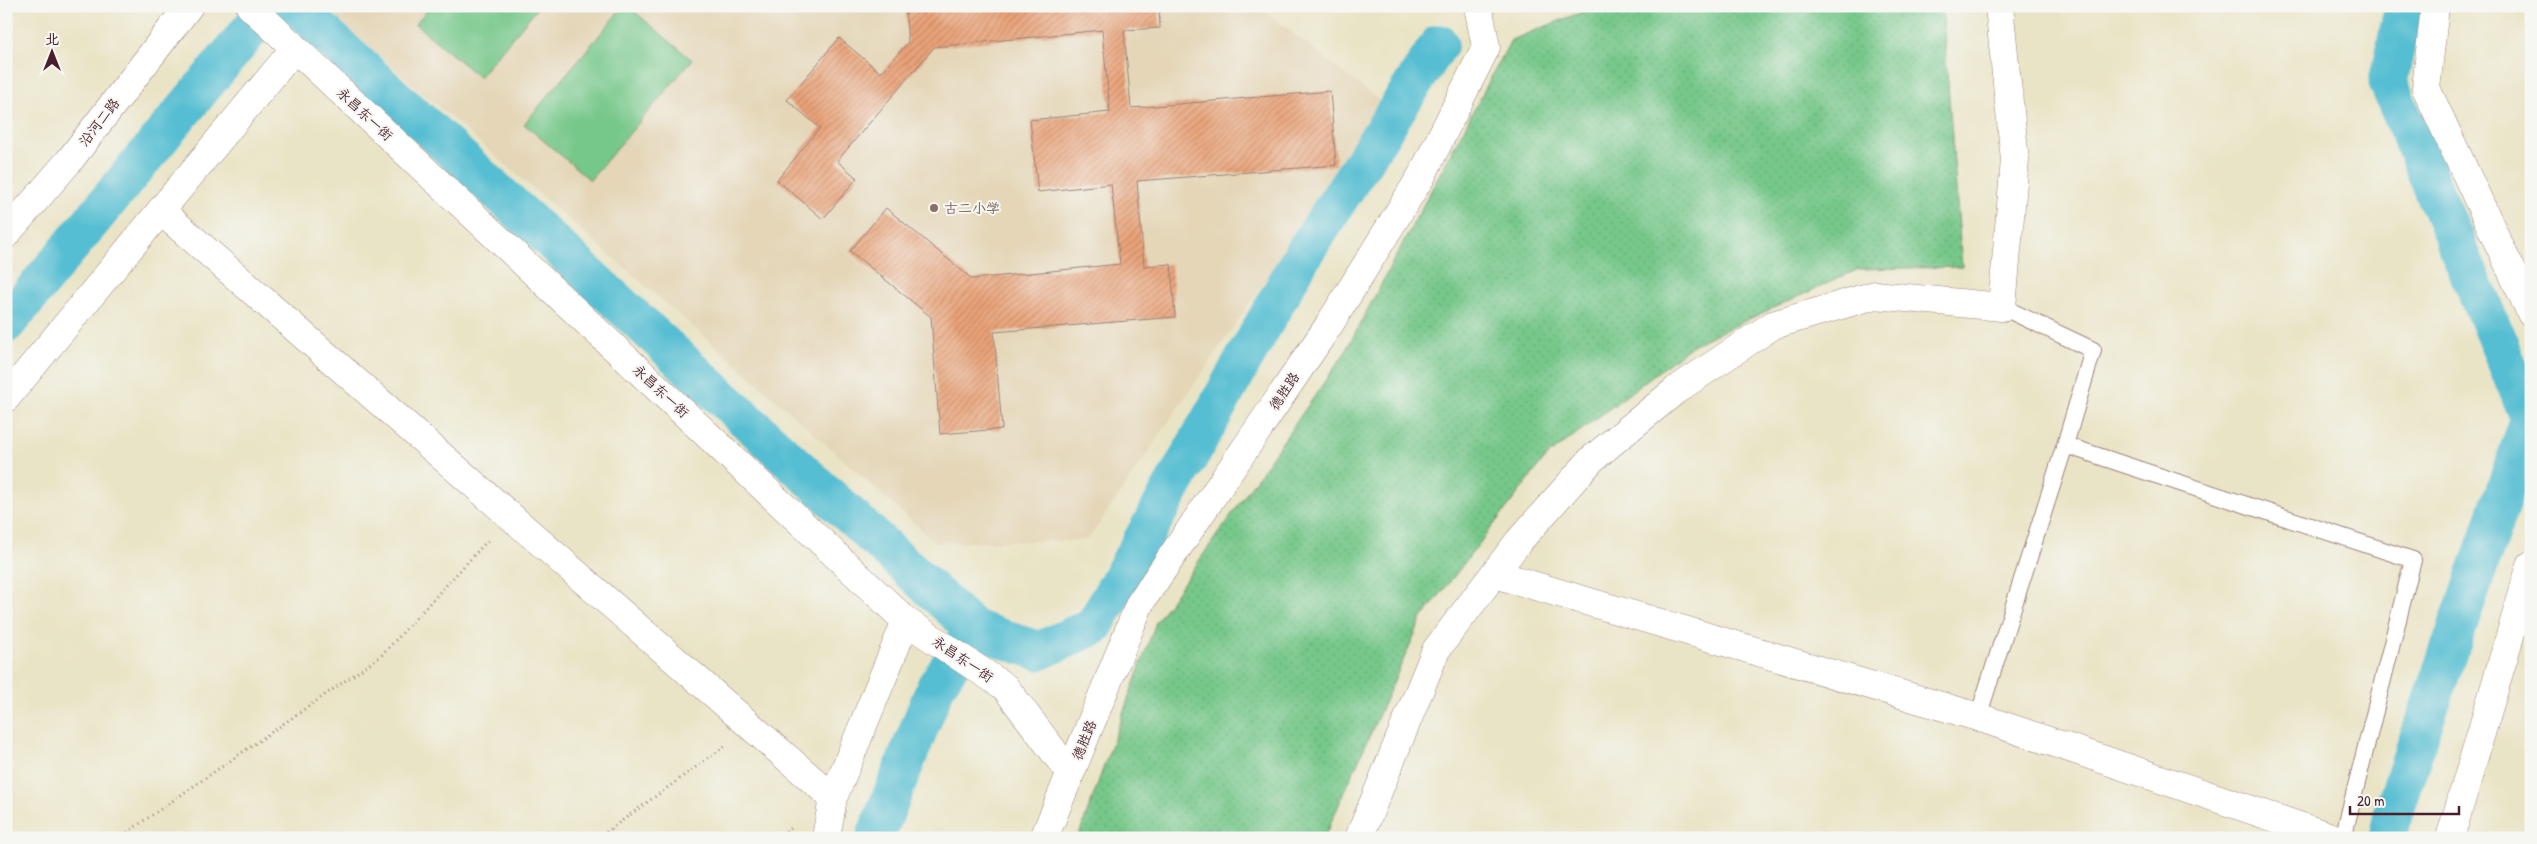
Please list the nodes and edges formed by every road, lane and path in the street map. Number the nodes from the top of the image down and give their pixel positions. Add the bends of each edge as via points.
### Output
1 (189, 6) edge
2 (250, 6) edge
3 (1478, 6) edge
4 (2436, 6) edge
5 (2001, 7) edge
6 (295, 48) junction
7 (161, 211) junction
8 (6, 234) edge
9 (2002, 307) junction
10 (2531, 313) edge
11 (6, 398) edge
12 (2065, 445) junction
13 (510, 516) junction
14 (2531, 566) edge
15 (1495, 574) junction
16 (906, 621) junction
17 (1978, 717) junction
18 (751, 726) junction
19 (1070, 773) junction
20 (833, 798) junction
21 (119, 838) edge
22 (598, 838) edge
23 (826, 838) edge
24 (1044, 838) edge
25 (1359, 838) edge
26 (2334, 838) edge
27 (2344, 838) edge
28 (2450, 838) edge

1 - 8 street, 沿河二路 via 69,161
2 - 6 street, 永昌东一街
3 - 19 street, 德胜路 via 1486,47 1422,175 1323,332 1140,602
4 - 10 street via 2426,88
5 - 9 street via 2015,160
6 - 7 street
6 - 16 street, 永昌东一街
7 - 11 street
7 - 13 street
9 - 12 lane via 2093,350
9 - 15 street via 1875,295 1773,324 1676,390 1592,459 1519,541
12 - 17 lane
12 - 27 lane via 2413,560
13 - 18 street
13 - 21 path via 381,656
14 - 28 street
15 - 17 street
15 - 25 street via 1436,650
16 - 19 street, 永昌东一街 via 1005,687
16 - 20 street
17 - 26 street
18 - 20 street
18 - 22 path
19 - 24 street, 德胜路
20 - 23 street

